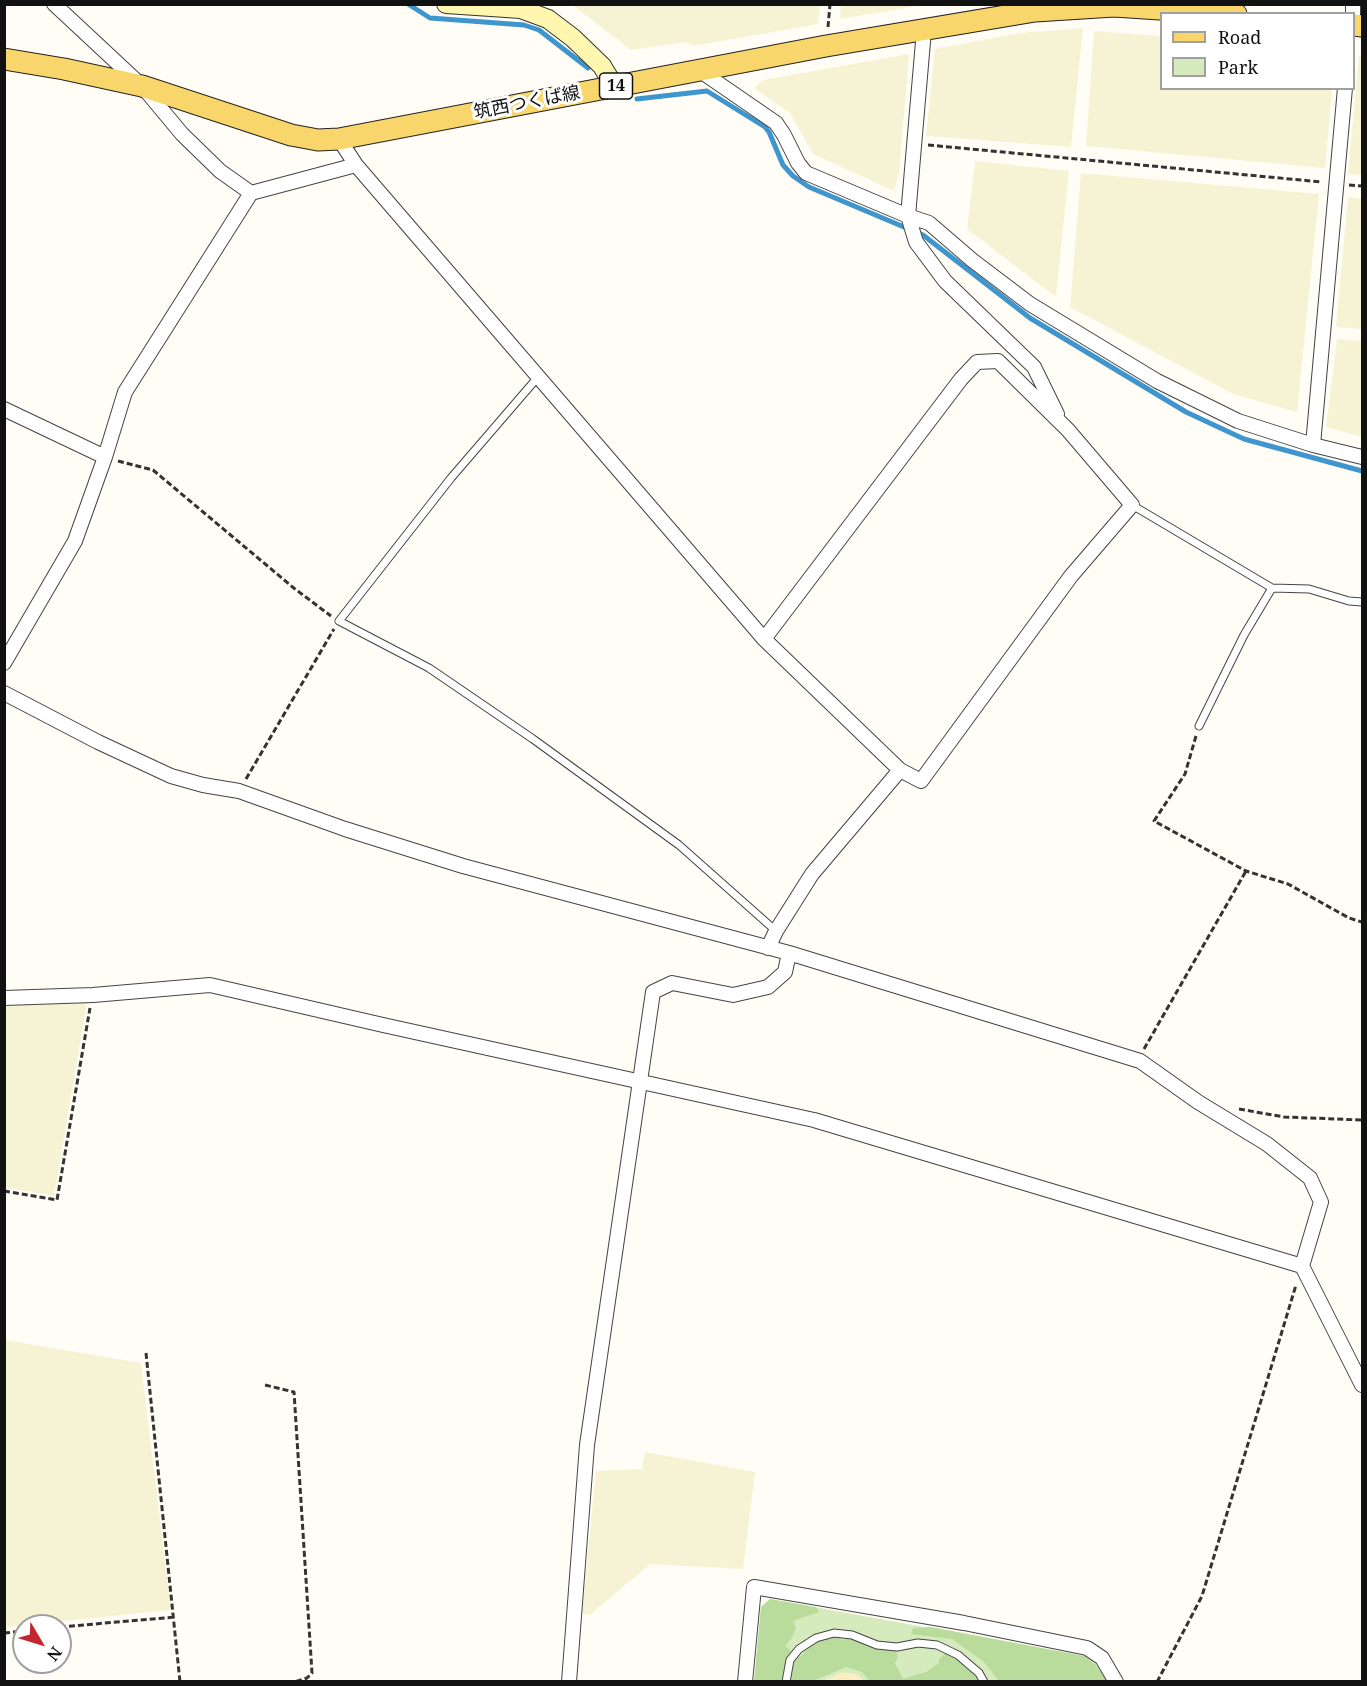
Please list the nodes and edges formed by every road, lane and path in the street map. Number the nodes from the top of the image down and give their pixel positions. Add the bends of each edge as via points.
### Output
1 (54, 4) edge
2 (446, 4) edge
3 (830, 4) edge
4 (1206, 12) edge
5 (924, 30) junction
6 (826, 46) junction
7 (4, 59) edge
8 (699, 70) junction
9 (142, 86) junction
10 (614, 86) junction
11 (1345, 90) edge
12 (339, 139) junction
13 (913, 143) junction
14 (356, 165) junction
15 (1335, 184) junction
16 (1362, 186) edge
17 (251, 193) junction
18 (908, 216) junction
19 (538, 377) junction
20 (4, 409) edge
21 (1062, 425) junction
22 (1313, 445) junction
23 (105, 457) junction
24 (1362, 457) edge
25 (1131, 505) junction
26 (1272, 588) junction
27 (1362, 602) edge
28 (339, 621) junction
29 (764, 639) junction
30 (4, 663) edge
31 (4, 693) edge
32 (1198, 726) joint
33 (900, 770) junction
34 (239, 790) junction
35 (1246, 871) junction
36 (1362, 922) edge
37 (776, 931) junction
38 (768, 948) junction
39 (789, 953) junction
40 (93, 995) junction
41 (4, 998) edge
42 (1140, 1061) junction
43 (639, 1080) junction
44 (1230, 1108) dead end
45 (1362, 1120) edge
46 (4, 1191) edge
47 (1302, 1266) junction
48 (146, 1353) dead end
49 (265, 1385) dead end
50 (1362, 1385) edge
51 (175, 1617) junction
52 (72, 1626) edge
53 (180, 1682) edge
54 (294, 1682) edge
55 (569, 1682) edge
56 (745, 1682) edge
57 (786, 1682) edge
58 (984, 1682) edge
59 (1116, 1682) edge
60 (1157, 1682) edge

1 - 9 street
2 - 10 street via 521,9 548,20 602,66
3 - 6 path
4 - 5 main road, 筑西つくば線 / 14 via 1114,6 1035,11
5 - 6 main road, 筑西つくば線 / 14
5 - 13 street
6 - 8 main road, 筑西つくば線 / 14
7 - 9 main road, 筑西つくば線 / 14
8 - 10 main road, 筑西つくば線 / 14
8 - 18 street via 776,123 806,173
9 - 12 main road, 筑西つくば線 / 14 via 291,135
9 - 17 street via 182,134 220,171
10 - 12 main road, 筑西つくば線 / 14
11 - 15 street
12 - 14 street
13 - 15 path
13 - 18 street
14 - 17 street
14 - 19 street
15 - 16 path
15 - 22 street
17 - 23 street via 125,392
18 - 21 street via 916,242 945,281 1034,368
18 - 22 street via 929,223 1030,304 1157,381 1238,420
19 - 28 lane via 451,478
19 - 29 street
20 - 23 street
21 - 25 street
21 - 29 street via 998,361 977,362
22 - 24 street
23 - 28 path via 153,470
23 - 30 street via 75,541
25 - 26 lane
25 - 33 street via 1071,576 921,781
26 - 27 lane via 1309,589
26 - 32 lane
28 - 34 path
28 - 37 lane via 429,668 533,738 679,845
29 - 33 street
31 - 34 street via 171,776
32 - 35 path via 1185,774 1154,821
33 - 37 street via 812,874
34 - 38 street via 463,866
35 - 36 path via 1288,884
35 - 42 path via 1146,1044
37 - 38 street
38 - 39 street
39 - 42 street
39 - 43 street via 785,972 768,987 733,994 672,983 653,992
40 - 41 street
40 - 43 street via 210,985
40 - 46 path via 57,1200
42 - 47 street via 1267,1144 1310,1178 1321,1202
43 - 47 street via 814,1119
43 - 55 street via 587,1445
44 - 45 path via 1284,1117
47 - 50 street
47 - 60 path via 1202,1596
48 - 51 path
49 - 54 path via 294,1392 312,1673
51 - 52 path
51 - 53 path
56 - 59 street via 754,1587 1087,1648 1102,1658
57 - 58 lane via 790,1660 799,1650 816,1638 834,1633 878,1645 937,1645 958,1655

